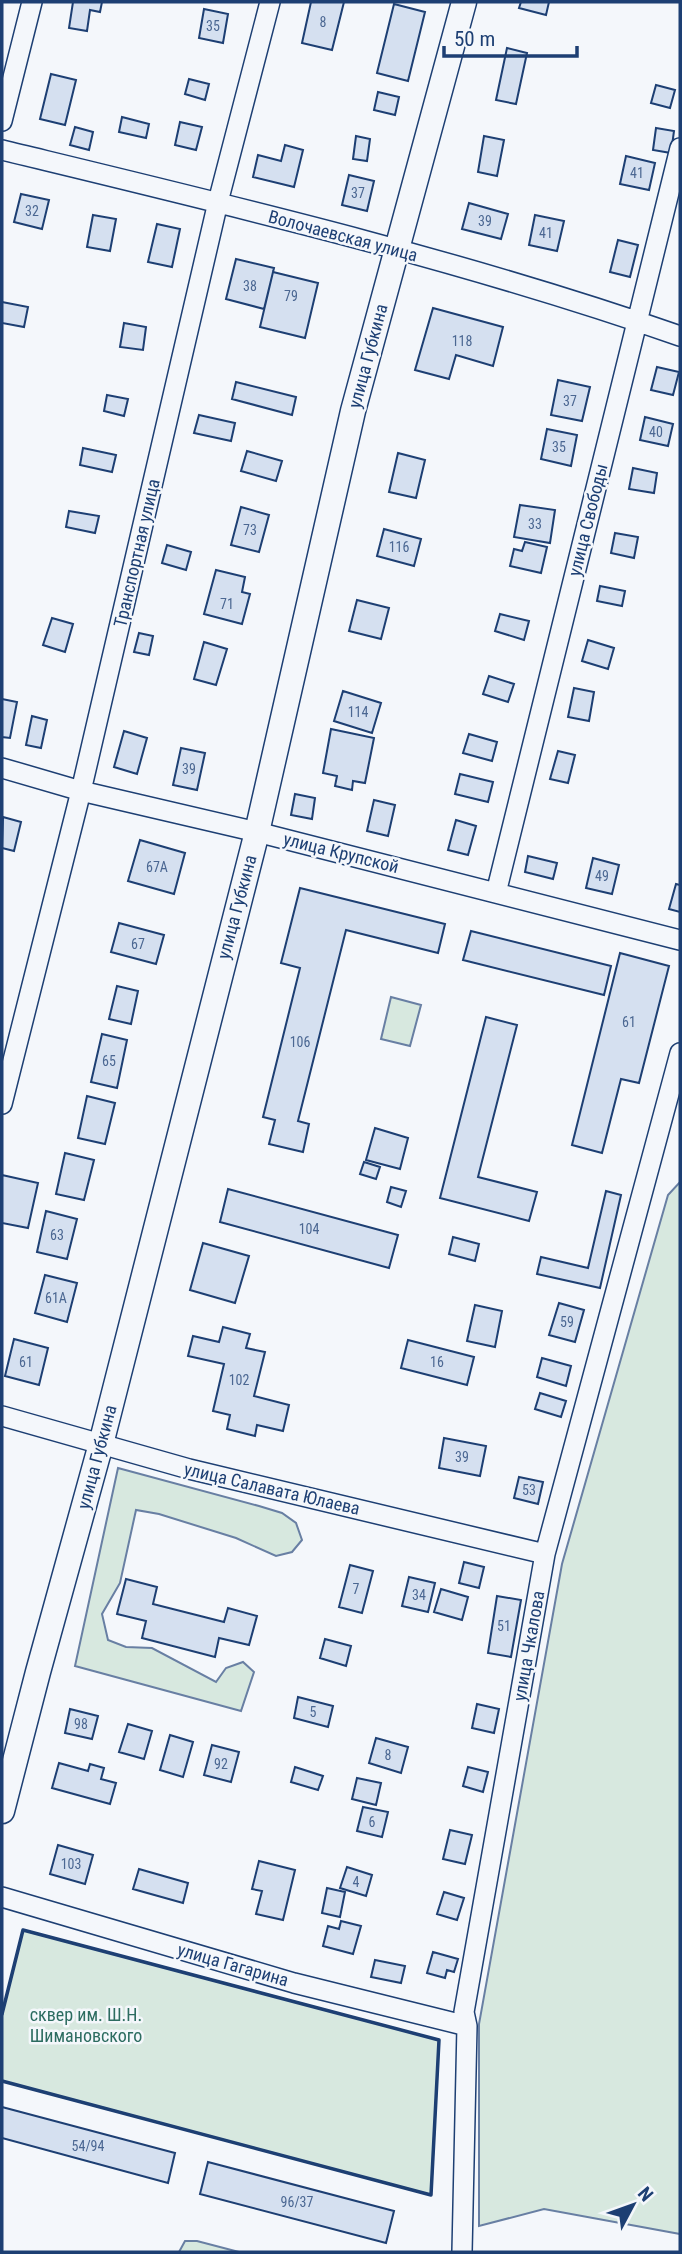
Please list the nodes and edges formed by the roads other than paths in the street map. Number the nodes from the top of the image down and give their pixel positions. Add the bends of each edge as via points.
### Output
1 (32, 2) edge
2 (270, 2) edge
3 (464, 2) edge
4 (2, 121) edge
5 (680, 148) edge
6 (2, 150) edge
7 (218, 202) junction
8 (396, 249) junction
9 (637, 321) junction
10 (680, 336) edge
11 (2, 768) edge
12 (81, 791) junction
13 (257, 832) junction
14 (496, 893) junction
15 (680, 940) edge
16 (680, 1053) edge
17 (2, 1104) edge
18 (2, 1416) edge
19 (101, 1444) junction
20 (545, 1553) junction
21 (2, 1811) edge
22 (2, 1897) edge
23 (467, 2026) junction
24 (462, 2252) edge

1 - 4 street
2 - 7 street, Транспортная улица
3 - 8 main road, улица Губкина
5 - 9 street, улица Свободы
6 - 7 street, Волочаевская улица
7 - 8 street, Волочаевская улица
7 - 12 street, Транспортная улица
8 - 9 street, Волочаевская улица
8 - 13 main road, улица Губкина via 353,411
9 - 10 street, Волочаевская улица
9 - 14 street, улица Свободы
11 - 12 street, улица Крупской
12 - 13 street, улица Крупской
12 - 17 street, Транспортная улица
13 - 14 street, улица Крупской
13 - 19 main road, улица Губкина
14 - 15 street, улица Крупской
16 - 20 street, улица Чкалова
18 - 19 street, улица Салавата Юлаева
19 - 20 street, улица Салавата Юлаева
19 - 21 main road, улица Губкина
20 - 23 street, улица Чкалова via 464,2012
22 - 23 street, улица Гагарина via 294,1983
23 - 24 street, улица Чкалова

